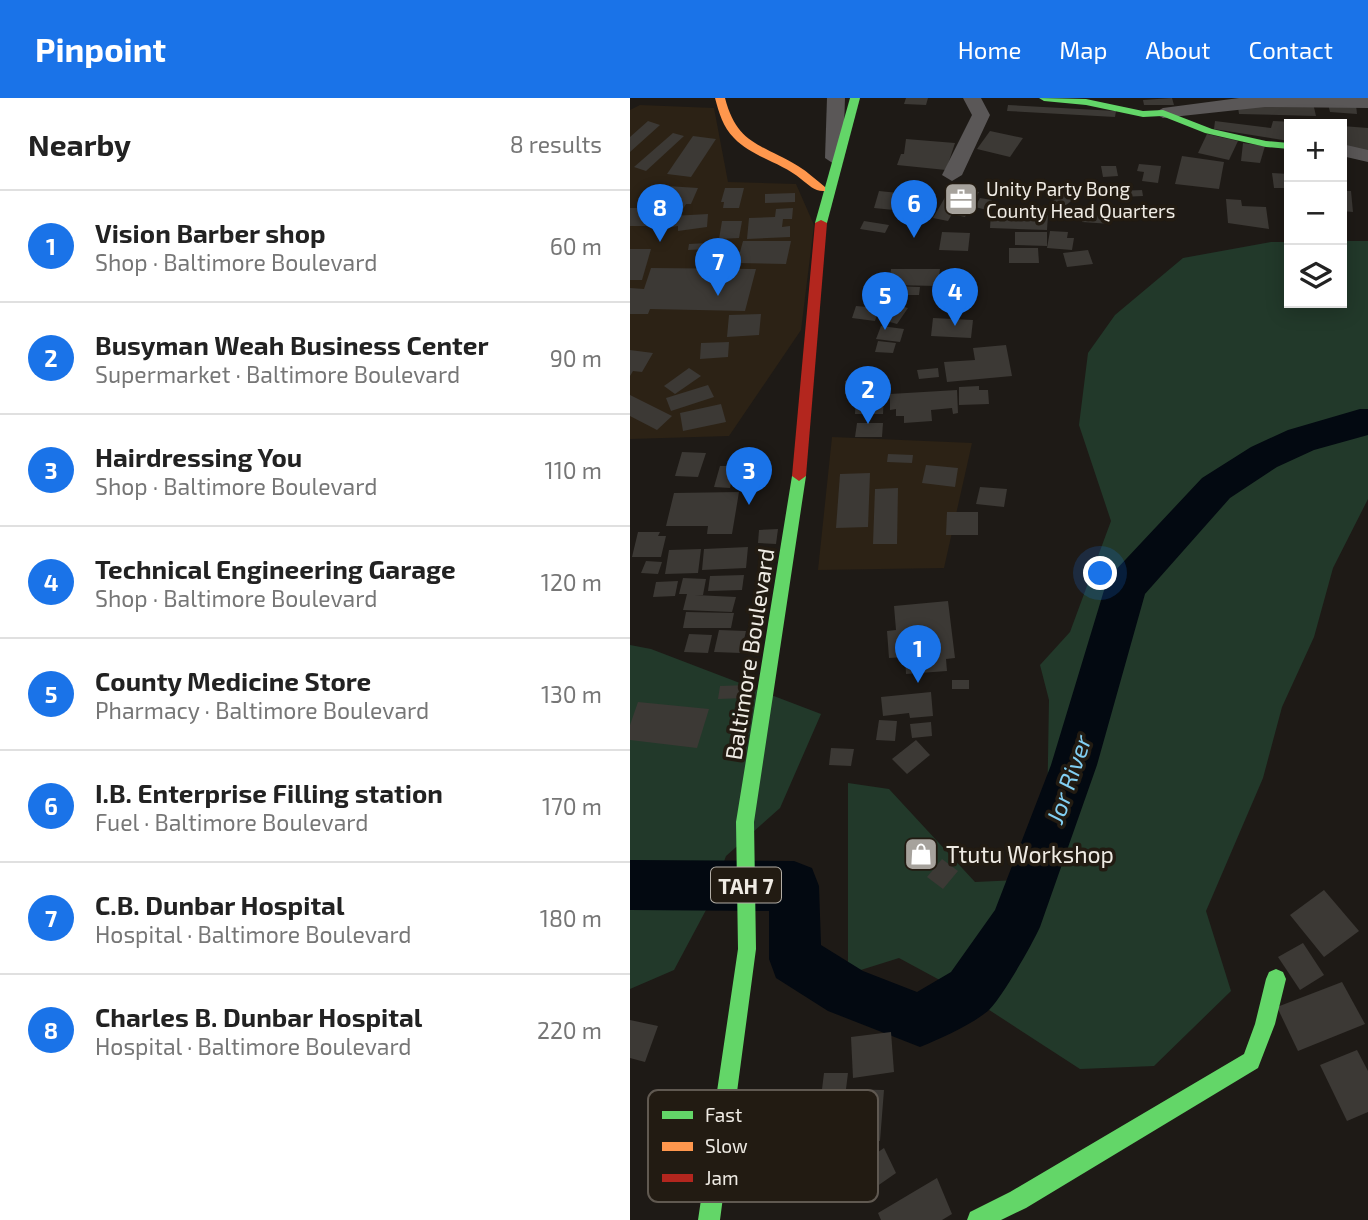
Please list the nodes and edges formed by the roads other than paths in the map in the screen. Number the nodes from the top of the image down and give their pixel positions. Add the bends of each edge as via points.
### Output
1 (720, 98) edge
2 (836, 98) edge
3 (855, 98) edge
4 (972, 98) edge
5 (1044, 98) edge
6 (1368, 103) edge
7 (1163, 113) junction
8 (1284, 146) edge
9 (1347, 151) edge
10 (1368, 156) edge
11 (953, 174) dead end
12 (821, 190) junction
13 (818, 234) junction
14 (1276, 979) dead end
15 (727, 1090) edge
16 (712, 1202) edge
17 (709, 1220) edge
18 (978, 1220) edge

1 - 12 main road via 722,118 745,145 795,170
2 - 12 street via 834,161
3 - 13 main road, Baltimore Boulevard / TAH 7
4 - 11 street via 981,115
5 - 7 main road
6 - 7 street via 1293,98
7 - 8 main road via 1209,131
9 - 10 street
12 - 13 street
13 - 15 main road, Baltimore Boulevard / TAH 7 via 801,461 745,822 747,949
14 - 18 main road via 1251,1061
16 - 17 main road, Baltimore Boulevard / TAH 7

